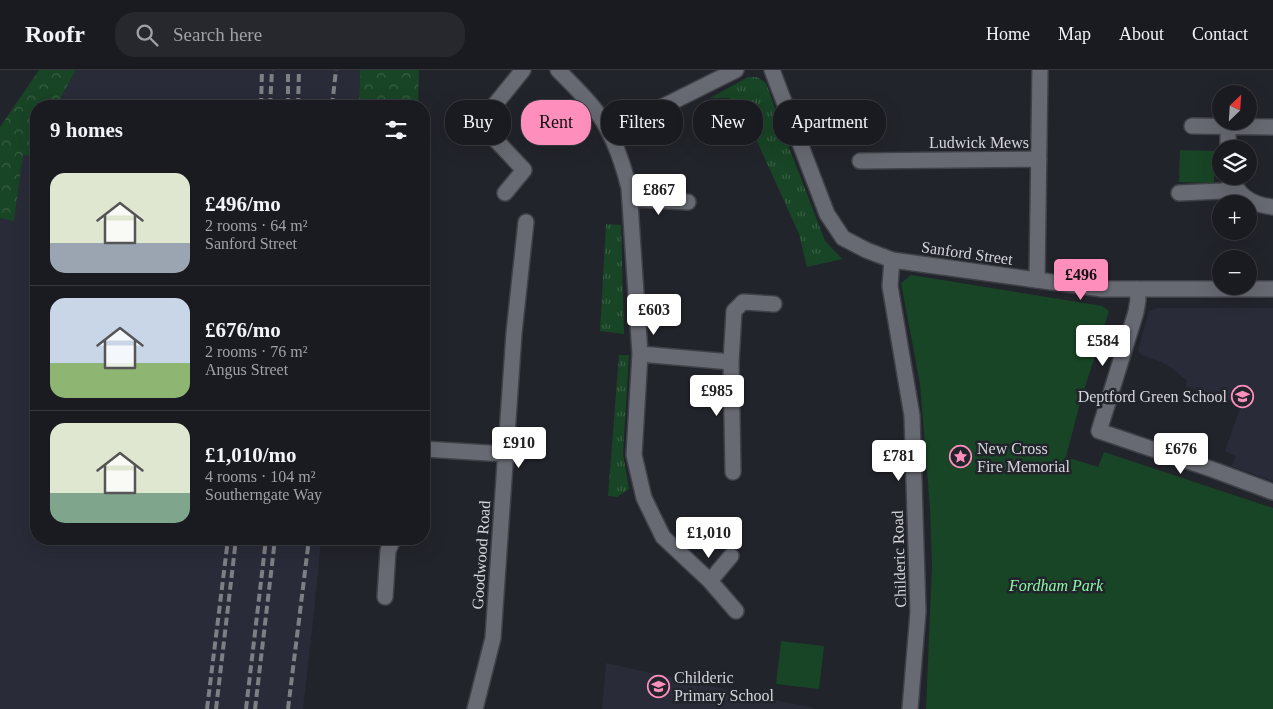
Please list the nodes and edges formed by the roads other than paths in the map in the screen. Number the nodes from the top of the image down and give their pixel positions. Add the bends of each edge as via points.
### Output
1 (523, 70) edge
2 (558, 70) edge
3 (736, 70) edge
4 (772, 70) edge
5 (1040, 70) edge
6 (676, 100) edge
7 (601, 119) edge
8 (1192, 126) dead end
9 (1212, 126) edge
10 (1258, 127) edge
11 (1273, 127) edge
12 (615, 145) edge
13 (1039, 159) junction
14 (860, 161) dead end
15 (1229, 185) edge
16 (1236, 185) edge
17 (505, 193) dead end
18 (1179, 193) dead end
19 (630, 199) junction
20 (688, 202) dead end
21 (1273, 207) edge
22 (526, 222) dead end
23 (892, 260) junction
24 (1037, 280) junction
25 (1136, 289) junction
26 (1273, 289) edge
27 (774, 304) dead end
28 (640, 354) junction
29 (731, 362) junction
30 (430, 449) edge
31 (505, 454) junction
32 (733, 472) dead end
33 (1273, 492) edge
34 (390, 545) edge
35 (731, 556) dead end
36 (710, 581) junction
37 (385, 597) dead end
38 (736, 611) dead end
39 (476, 709) edge
40 (910, 709) edge

1 - 17 street via 480,123 524,170
2 - 7 street
3 - 6 street
4 - 23 street, Sanford Street via 827,214 843,238
5 - 13 street, Ludwick Mews
8 - 9 street
10 - 11 street
12 - 19 street
13 - 14 street, Ludwick Mews
13 - 24 street, Ludwick Mews
15 - 18 street via 1222,191
16 - 21 street via 1251,202
19 - 20 street
19 - 28 street
22 - 31 street, Goodwood Road
23 - 24 street, Sanford Street
23 - 40 street, Childeric Road via 890,286 912,416 918,612
24 - 25 street, Sanford Street via 1102,289
25 - 26 street, Sanford Street
25 - 33 street via 1136,312 1099,432
27 - 29 street via 743,302 734,311
28 - 29 street
28 - 36 street via 634,455 644,498 663,537
29 - 32 street
30 - 31 street
31 - 39 street, Goodwood Road via 493,638
34 - 37 street
35 - 36 street
36 - 38 street

